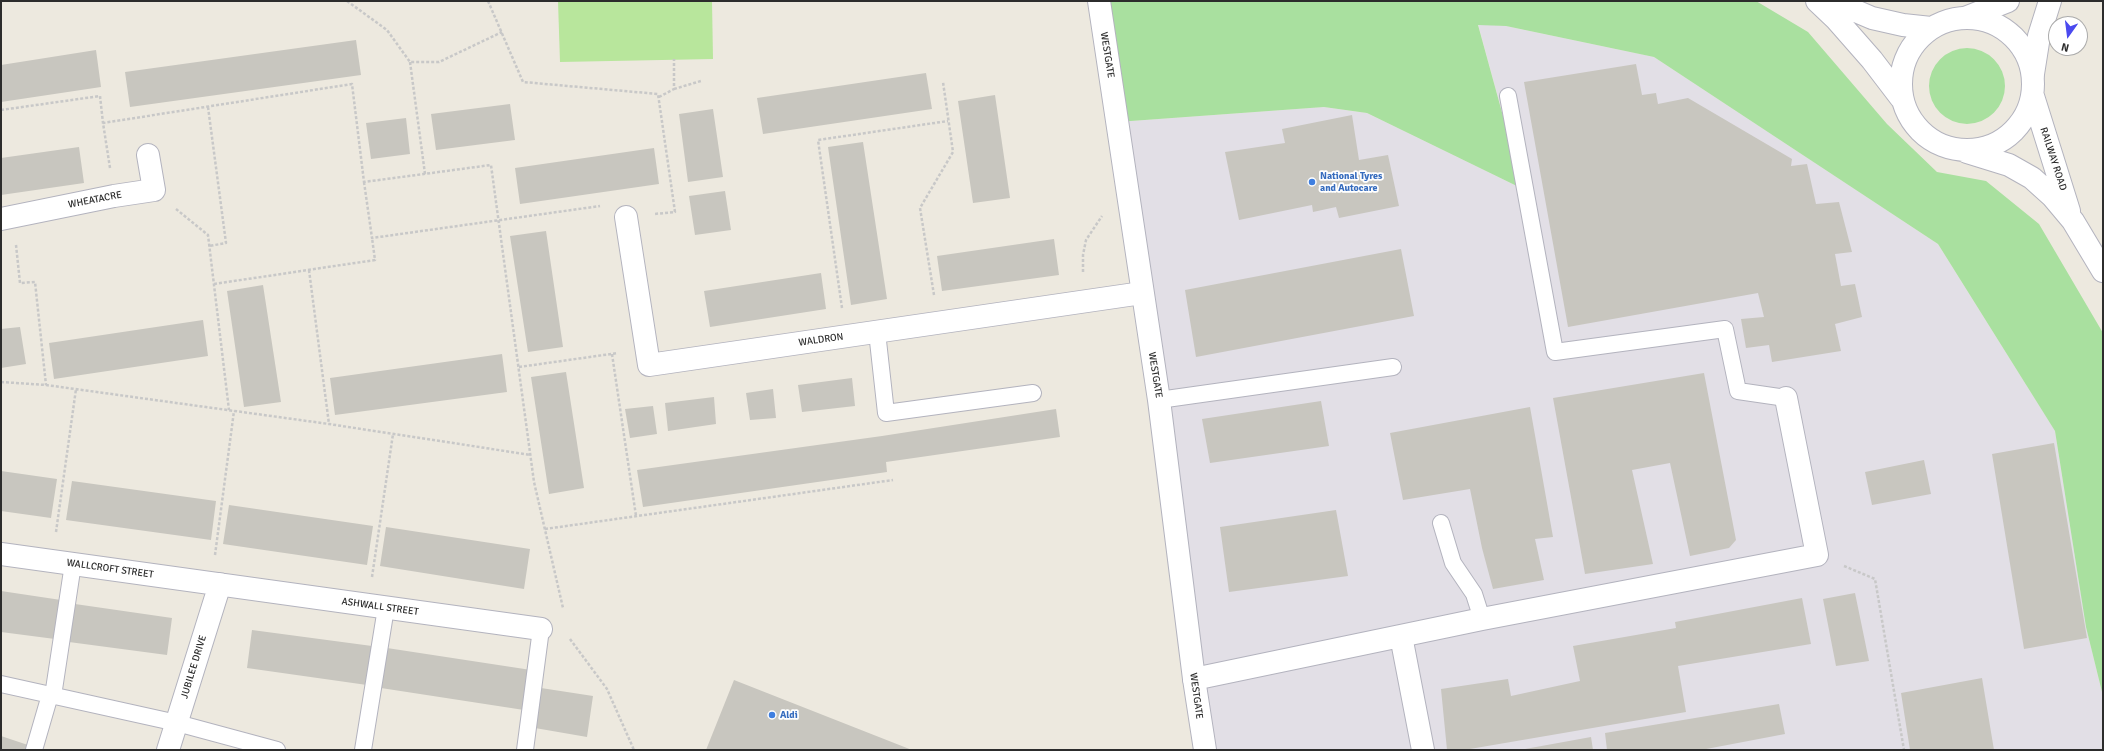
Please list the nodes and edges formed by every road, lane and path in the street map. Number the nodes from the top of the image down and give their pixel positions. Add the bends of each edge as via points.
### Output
1 (347, 1) edge
2 (488, 1) edge
3 (1099, 1) edge
4 (1817, 1) edge
5 (1832, 1) edge
6 (2008, 1) edge
7 (2050, 1) edge
8 (1965, 18) junction
9 (1930, 28) junction
10 (502, 32) junction
11 (674, 59) dead end
12 (410, 62) junction
13 (2033, 74) junction
14 (701, 81) dead end
15 (943, 82) dead end
16 (674, 89) junction
17 (1508, 96) dead end
18 (2033, 96) junction
19 (659, 97) junction
20 (1901, 98) junction
21 (208, 107) junction
22 (1, 110) edge
23 (948, 121) junction
24 (103, 123) junction
25 (1964, 151) junction
26 (148, 155) dead end
27 (425, 174) junction
28 (364, 182) junction
29 (154, 190) junction
30 (114, 196) junction
31 (1105, 213) dead end
32 (626, 217) junction
33 (7, 218) edge
34 (499, 221) junction
35 (2072, 221) junction
36 (372, 238) junction
37 (209, 246) junction
38 (309, 270) junction
39 (2103, 271) edge
40 (214, 284) junction
41 (1142, 293) junction
42 (1086, 302) junction
43 (939, 323) junction
44 (877, 332) junction
45 (846, 336) junction
46 (646, 349) junction
47 (612, 354) junction
48 (519, 367) junction
49 (1393, 367) dead end
50 (1, 382) edge
51 (46, 386) junction
52 (76, 390) junction
53 (1033, 393) dead end
54 (1786, 398) joint
55 (1159, 400) junction
56 (229, 410) junction
57 (234, 411) junction
58 (329, 424) junction
59 (393, 434) junction
60 (531, 454) junction
61 (893, 480) dead end
62 (636, 516) junction
63 (1441, 523) dead end
64 (545, 529) junction
65 (1, 554) edge
66 (1817, 555) junction
67 (63, 562) junction
68 (216, 583) junction
69 (377, 606) junction
70 (563, 610) dead end
71 (1482, 619) junction
72 (541, 629) joint
73 (568, 633) dead end
74 (1401, 636) junction
75 (1194, 679) junction
76 (1, 684) edge
77 (52, 695) junction
78 (177, 723) junction
79 (34, 750) edge
80 (168, 750) edge
81 (277, 750) edge
82 (363, 750) edge
83 (525, 750) edge
84 (634, 750) edge
85 (1204, 750) edge
86 (1423, 750) edge
87 (1904, 750) edge

1 - 12 path via 387,30
2 - 10 path
3 - 41 street, WESTGATE
4 - 20 street via 1872,60
5 - 9 street via 1872,18
6 - 8 street
7 - 13 street via 2039,36
8 - 9 street via 1947,21
8 - 13 street via 1983,20 1999,26 2013,36 2025,52
9 - 20 street via 1915,42 1905,58 1900,78
10 - 12 path via 439,62
10 - 19 path via 523,82 658,94
11 - 16 path
12 - 27 path
13 - 18 street
14 - 16 path
15 - 23 path
16 - 19 path
17 - 54 lane via 1555,352 1725,329 1738,391
18 - 25 street via 2027,114 2016,130 2001,142 1983,150
18 - 35 street, RAILWAY ROAD
19 - 32 path via 675,212
20 - 25 street via 1909,119 1924,135 1943,147
21 - 24 path
21 - 28 path via 352,84
21 - 37 path via 226,243
22 - 24 path via 100,96
23 - 43 path via 953,152 920,208
23 - 45 path via 818,140
24 - 30 path
25 - 35 street, RAILWAY ROAD via 2009,166 2032,178 2052,196
26 - 29 street
27 - 28 path
27 - 34 path via 491,165
28 - 36 path
29 - 30 street, WHEATACRE
29 - 37 path via 208,235
30 - 33 street, WHEATACRE
31 - 42 path via 1086,240 1083,255
32 - 34 path via 604,205
32 - 46 street, WALDRON
33 - 51 path via 20,283 35,282
34 - 36 path
34 - 48 path
35 - 39 street, RAILWAY ROAD
36 - 38 path via 375,260
37 - 40 path
38 - 40 path
38 - 58 path
40 - 56 path
41 - 42 street, WALDRON
41 - 55 street, WESTGATE
42 - 43 street, WALDRON
43 - 44 street, WALDRON
44 - 45 street, WALDRON
44 - 53 lane via 886,412
45 - 46 street, WALDRON via 649,365
46 - 47 path
47 - 48 path
47 - 62 path
48 - 60 path
49 - 55 lane
50 - 51 path
51 - 52 path
52 - 56 path
52 - 67 path
54 - 66 street
55 - 75 street, WESTGATE
56 - 57 path
57 - 58 path
57 - 68 path
58 - 59 path
59 - 60 path
59 - 69 path
60 - 64 path via 534,482
61 - 62 path
62 - 64 path
63 - 71 lane via 1453,563 1474,594
64 - 70 path
65 - 67 street, WALLCROFT STREET
66 - 71 street
66 - 87 path via 1875,579
67 - 68 street, WALLCROFT STREET
67 - 77 lane
68 - 69 street, ASHWALL STREET
68 - 78 street, JUBILEE DRIVE
69 - 72 street, ASHWALL STREET
69 - 82 lane
71 - 74 street
72 - 83 lane
73 - 84 path via 570,640 607,689
74 - 75 street
74 - 86 street
75 - 85 street, WESTGATE
76 - 77 lane
77 - 78 lane
77 - 79 lane
78 - 80 street, JUBILEE DRIVE
78 - 81 lane

